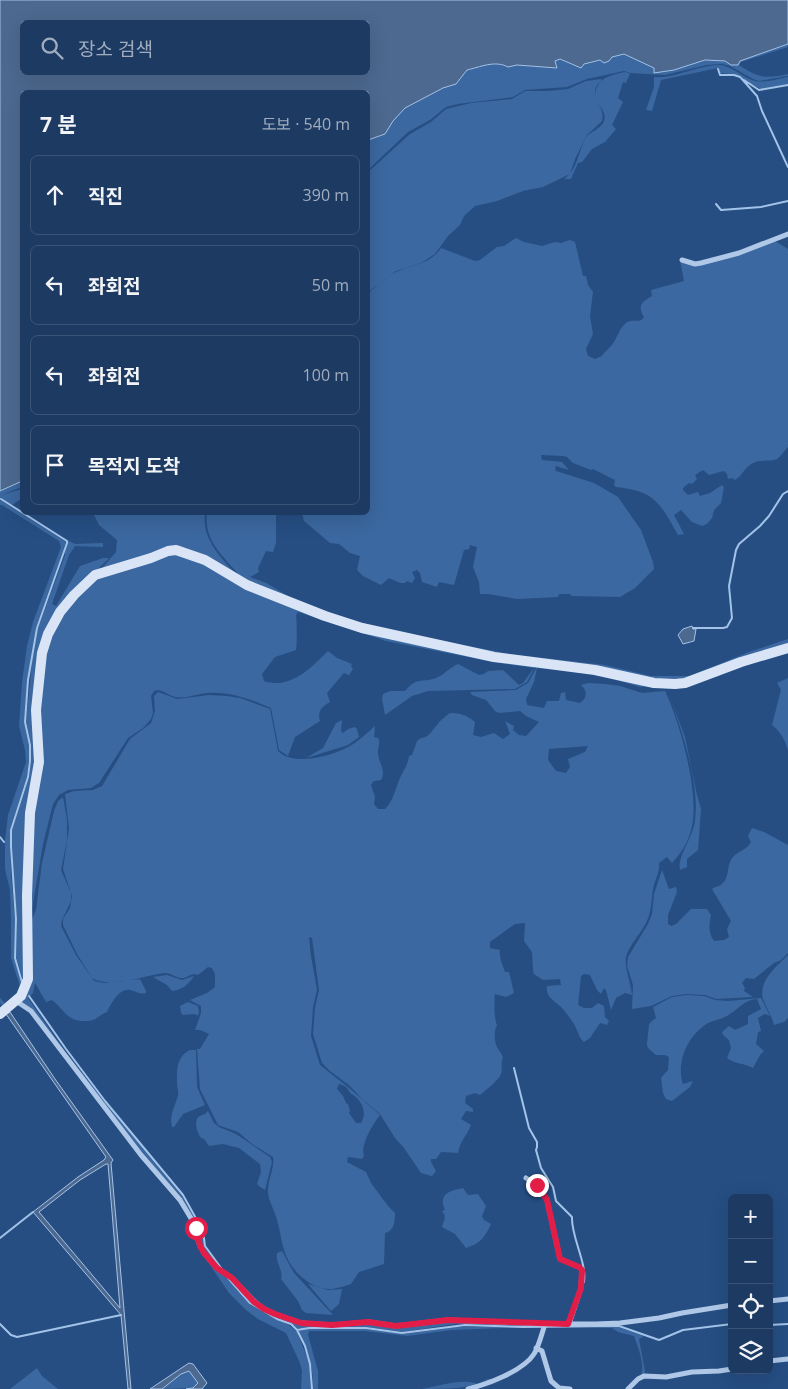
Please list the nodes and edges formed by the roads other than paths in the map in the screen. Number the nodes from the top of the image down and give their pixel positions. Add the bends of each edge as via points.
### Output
1 (788, 234) edge
2 (682, 260) dead end
3 (788, 648) edge
4 (16, 1001) junction
5 (0, 1014) edge
6 (526, 1178) dead end
7 (788, 1299) edge
8 (773, 1301) edge
9 (728, 1306) edge
10 (545, 1324) junction
11 (568, 1324) junction
12 (536, 1348) junction
13 (788, 1359) edge
14 (773, 1361) edge
15 (728, 1370) edge
16 (468, 1389) edge
17 (570, 1389) edge
18 (628, 1389) edge

1 - 2 street via 739,253 701,263
3 - 4 street via 686,683 662,684 595,670 494,657 362,628 247,585 205,560 176,550 96,575 60,612 42,653 36,710 39,762 30,813 28,978 25,991
4 - 5 street
4 - 10 street via 31,1011 141,1155 180,1200 192,1220 204,1253 264,1309 287,1319 332,1325 368,1322 396,1326 448,1320
6 - 11 street via 542,1191 547,1200 560,1259 582,1270 581,1288
7 - 8 street
9 - 11 street via 620,1323
10 - 11 street
10 - 12 street
12 - 16 street via 519,1368 485,1385
12 - 17 street via 542,1351 551,1381 559,1388
13 - 14 street
15 - 18 street via 666,1377 644,1376

